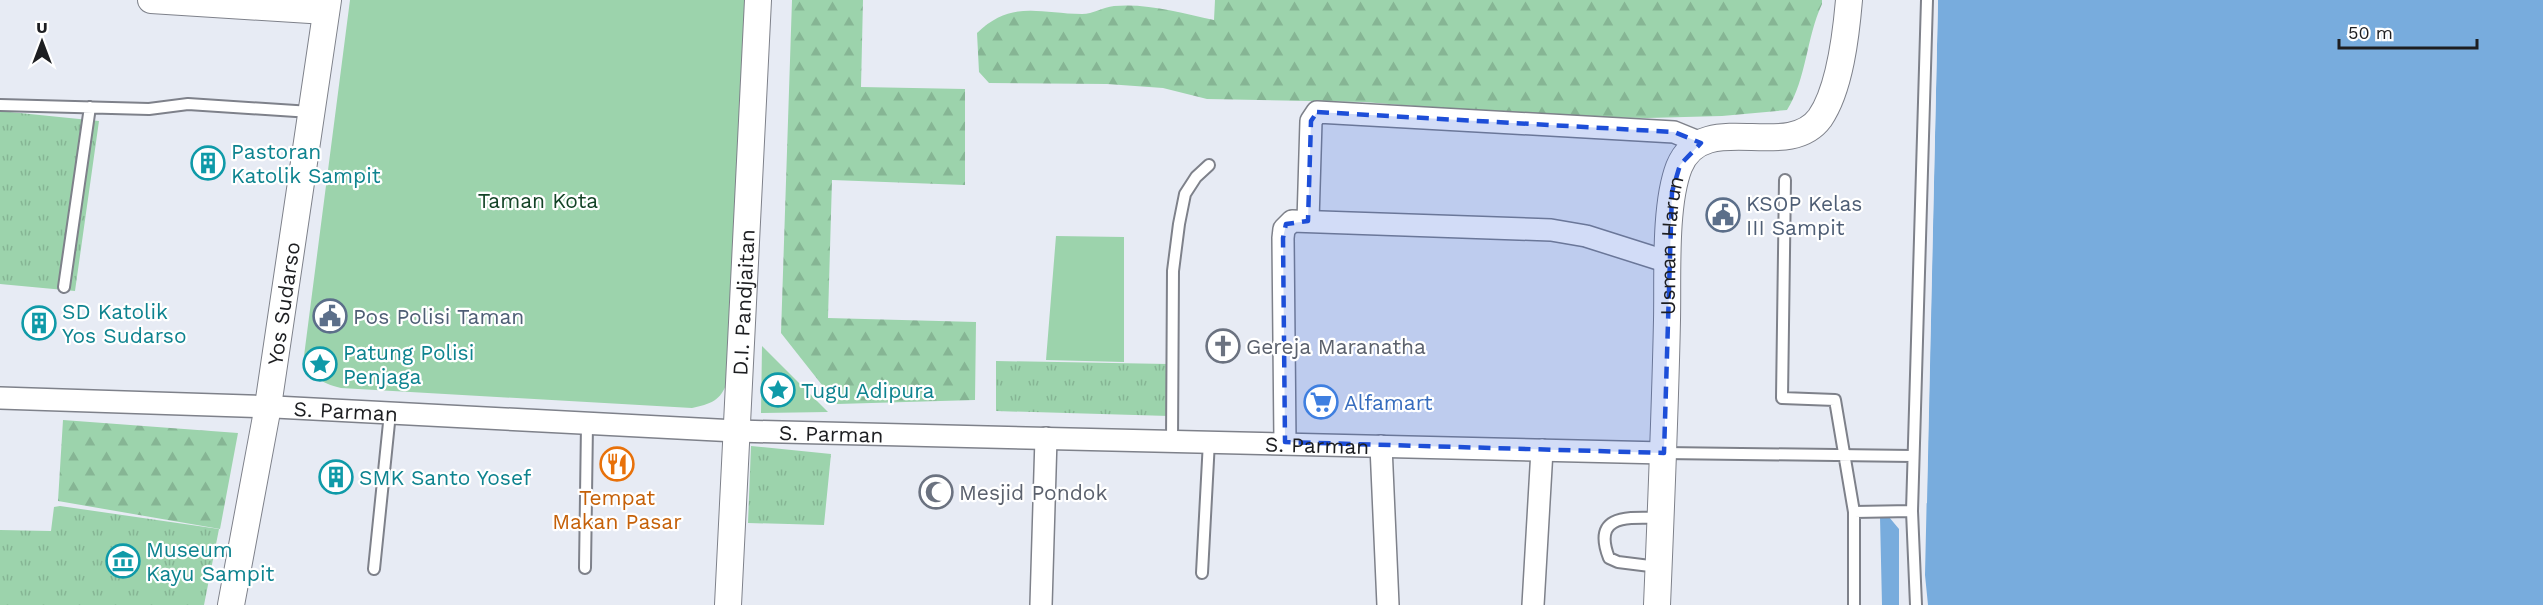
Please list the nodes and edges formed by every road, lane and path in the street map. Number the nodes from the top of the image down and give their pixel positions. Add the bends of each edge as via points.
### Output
1 (151, 0) edge
2 (758, 0) edge
3 (1849, 0) edge
4 (1927, 0) edge
5 (327, 6) edge
6 (0, 105) edge
7 (90, 107) junction
8 (311, 112) junction
9 (1701, 143) junction
10 (1209, 165) dead end
11 (1785, 180) dead end
12 (1308, 221) junction
13 (1668, 262) junction
14 (64, 287) dead end
15 (0, 398) edge
16 (268, 406) junction
17 (390, 413) junction
18 (587, 424) junction
19 (736, 431) junction
20 (1046, 438) junction
21 (1172, 441) junction
22 (1209, 441) junction
23 (1284, 442) junction
24 (1382, 446) junction
25 (1542, 450) junction
26 (1664, 453) junction
27 (1844, 455) junction
28 (1913, 456) junction
29 (1912, 511) junction
30 (1854, 512) junction
31 (1662, 518) junction
32 (1659, 567) junction
33 (585, 568) dead end
34 (374, 569) dead end
35 (1202, 573) dead end
36 (231, 605) edge
37 (728, 605) edge
38 (1041, 605) edge
39 (1388, 605) edge
40 (1533, 605) edge
41 (1657, 605) edge
42 (1854, 605) edge
43 (1916, 605) edge

1 - 5 street
2 - 19 street, D.I. Pandjaitan
3 - 9 street via 1833,94 1819,119 1804,132 1784,137 1730,137
4 - 28 lane
5 - 8 street, Yos Sudarso
6 - 7 lane
7 - 8 lane via 149,110 188,104
7 - 14 lane
8 - 16 street, Yos Sudarso
9 - 12 street via 1674,132 1317,112 1311,120
9 - 13 street, Usman Harun via 1680,165 1672,192
10 - 21 lane via 1185,194 1179,224 1173,271
11 - 27 lane via 1782,398 1835,400
12 - 13 street via 1551,230 1586,236
12 - 23 street via 1292,221 1284,229
13 - 26 street, Usman Harun
15 - 16 street, S. Parman
16 - 17 street, S. Parman
16 - 36 street, Yos Sudarso
17 - 18 street, S. Parman
17 - 34 lane
18 - 19 street, S. Parman
18 - 33 lane
19 - 20 street, S. Parman
19 - 37 street, D.I. Pandjaitan
20 - 21 street, S. Parman
20 - 38 street
21 - 22 street, S. Parman
22 - 23 street, S. Parman
22 - 35 lane
23 - 24 street, S. Parman
24 - 25 street, S. Parman
24 - 39 street
25 - 26 street, S. Parman
25 - 40 street
26 - 27 lane
26 - 31 street, Usman Harun
27 - 28 lane
27 - 30 lane
28 - 29 lane
29 - 30 lane
29 - 43 lane
30 - 42 lane
31 - 32 street, Usman Harun
31 - 32 lane via 1620,518 1610,523 1604,546 1609,558 1618,562
32 - 41 street, Usman Harun

